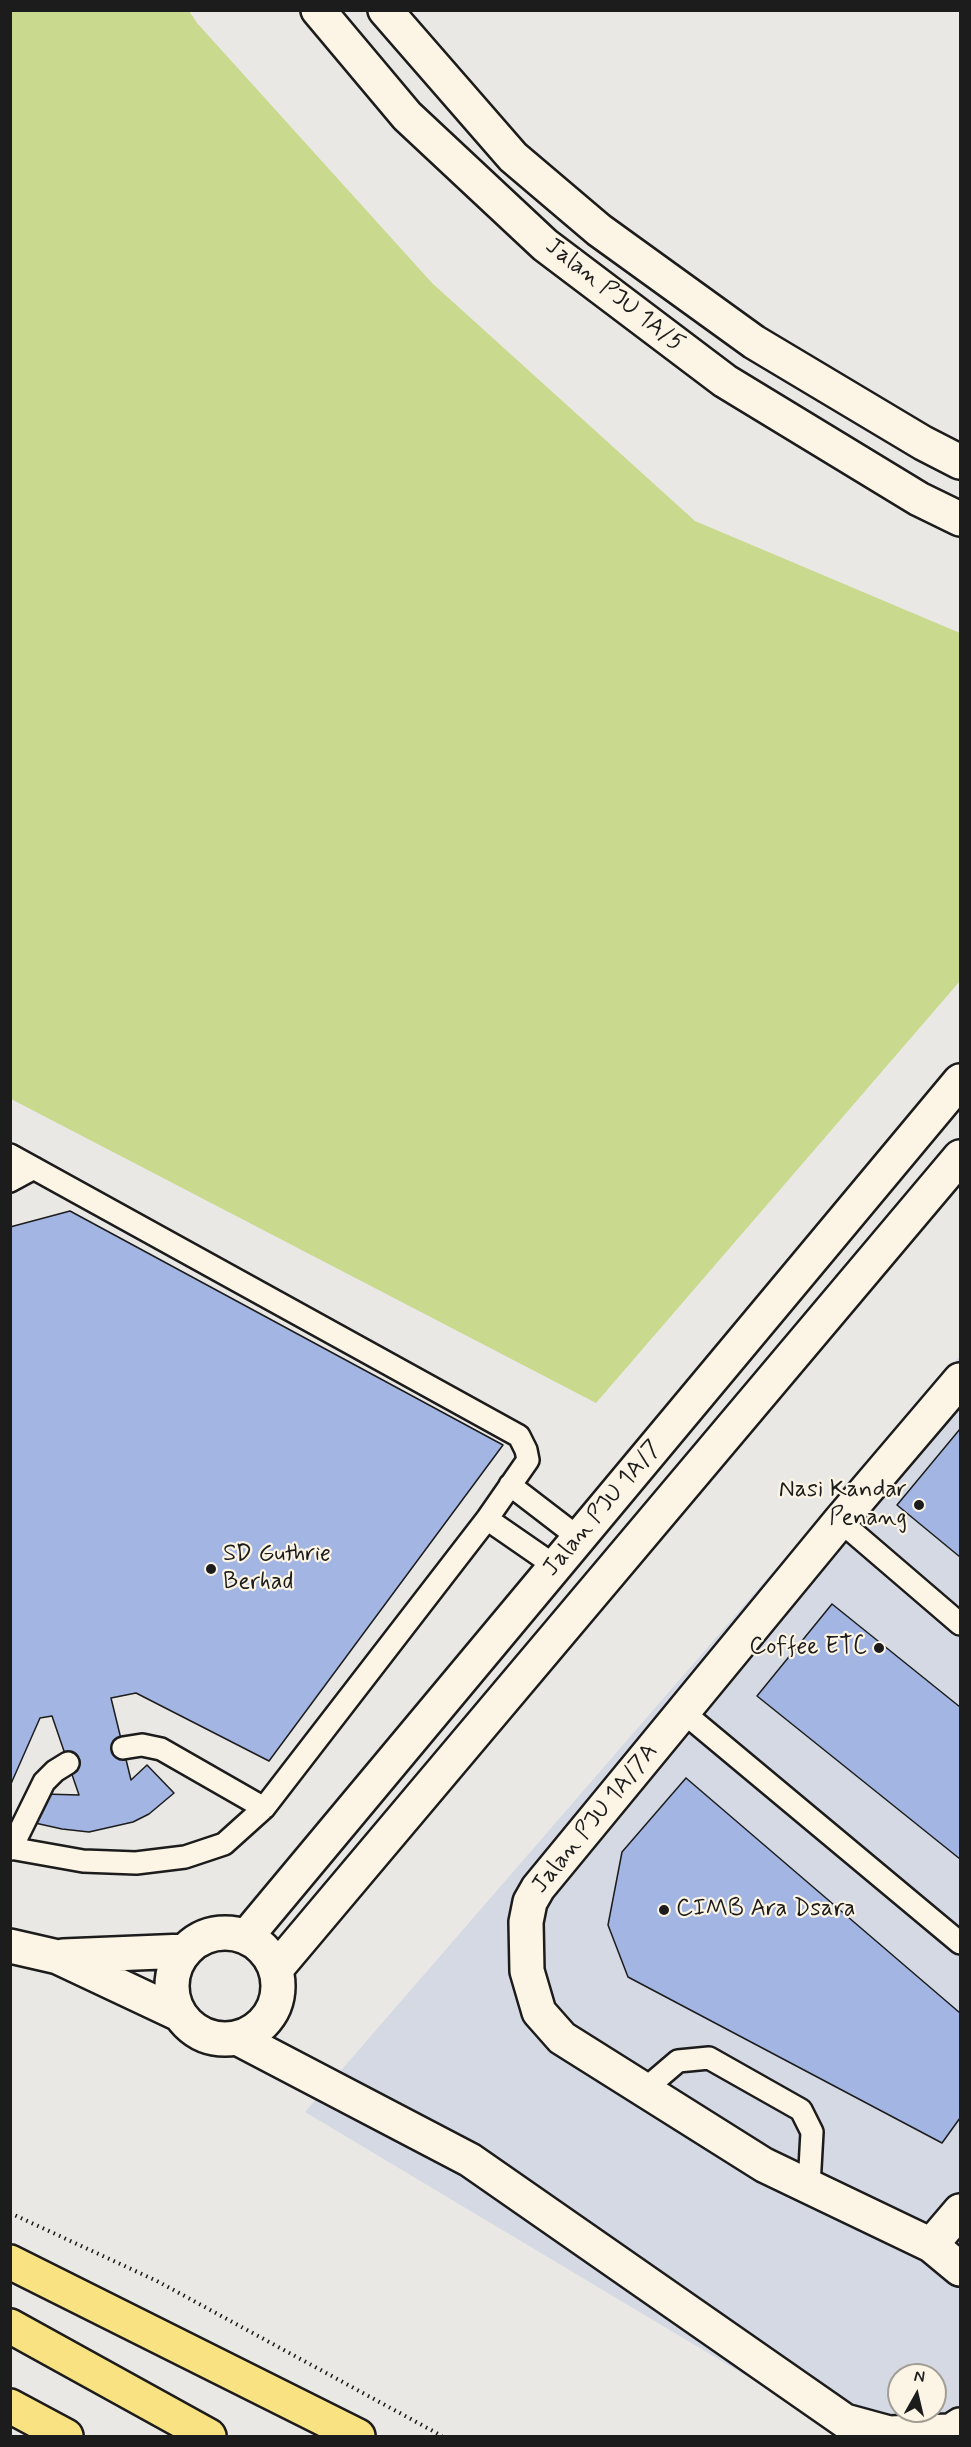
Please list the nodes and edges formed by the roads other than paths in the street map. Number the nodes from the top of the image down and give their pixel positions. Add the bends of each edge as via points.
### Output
1 (318, 10) edge
2 (385, 10) edge
3 (960, 462) edge
4 (960, 519) edge
5 (960, 1081) edge
6 (10, 1155) edge
7 (960, 1157) edge
8 (34, 1168) junction
9 (10, 1181) edge
10 (960, 1380) edge
11 (510, 1485) junction
12 (487, 1519) junction
13 (840, 1521) junction
14 (579, 1538) junction
15 (555, 1566) junction
16 (960, 1624) edge
17 (683, 1712) junction
18 (123, 1748) dead end
19 (68, 1763) dead end
20 (264, 1809) junction
21 (11, 1849) edge
22 (246, 1938) junction
23 (960, 1943) edge
24 (10, 1946) edge
25 (185, 1951) junction
26 (58, 1957) junction
27 (276, 1969) junction
28 (179, 2014) junction
29 (237, 2038) junction
30 (644, 2090) junction
31 (809, 2186) junction
32 (960, 2211) edge
33 (931, 2245) junction
34 (10, 2262) edge
35 (960, 2269) edge
36 (10, 2326) edge
37 (10, 2406) edge
38 (960, 2425) edge
39 (66, 2436) edge
40 (209, 2436) edge
41 (358, 2436) edge

1 - 4 street, Jalan PJU 1A/5 via 407,116 546,245 725,381 919,500
2 - 3 street, Jalan PJU 1A/5 via 513,157 599,230 754,342
5 - 14 street, Jalan PJU 1A/7
6 - 8 lane
7 - 27 street, Jalan PJU 1A/7
8 - 9 lane
8 - 11 lane via 519,1436 528,1460
10 - 13 street, Jalan PJU 1A/7A
11 - 12 lane
11 - 14 lane
12 - 15 lane
12 - 20 lane
13 - 16 lane
13 - 17 street, Jalan PJU 1A/7A
14 - 15 street, Jalan PJU 1A/7
15 - 22 street, Jalan PJU 1A/7
17 - 23 lane
17 - 30 street, Jalan PJU 1A/7A via 538,1888 526,1922 527,1971 539,2012 562,2038
18 - 20 lane via 142,1744 161,1749
19 - 21 lane via 44,1782
20 - 21 lane via 224,1844 185,1857 136,1863 82,1861
22 - 25 street via 224,1933 203,1938
22 - 27 street via 264,1950
24 - 26 street
25 - 26 street
25 - 28 street via 174,1970 172,1993
26 - 28 street
27 - 29 street via 277,2002 268,2018 254,2031
28 - 29 street via 195,2030 215,2039
29 - 38 street via 470,2160 845,2421 889,2433 951,2431
30 - 31 street, Jalan PJU 1A/7A via 764,2165
30 - 31 lane via 678,2061 709,2058 801,2109 812,2132
31 - 33 street, Jalan PJU 1A/7A
32 - 33 street
33 - 35 street, Jalan PJU 1A/7A
34 - 41 main road
36 - 40 main road
37 - 39 main road

